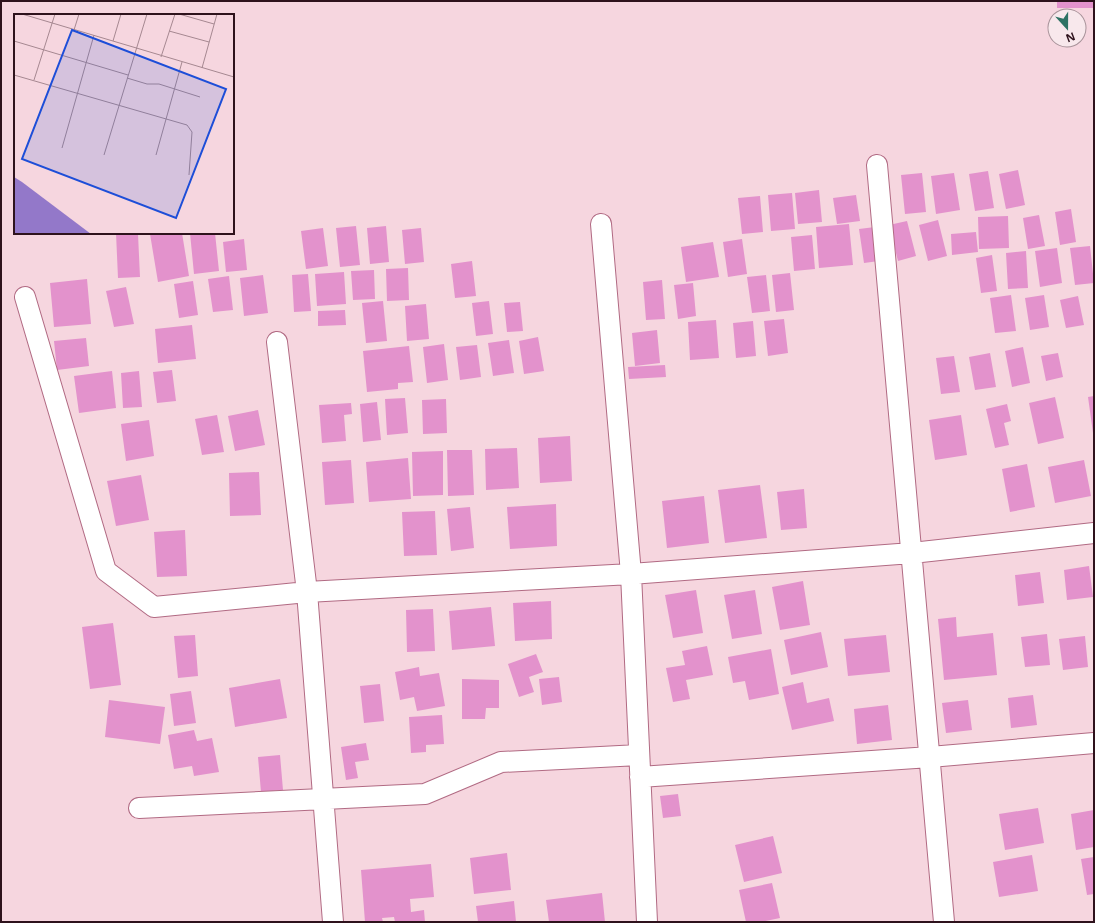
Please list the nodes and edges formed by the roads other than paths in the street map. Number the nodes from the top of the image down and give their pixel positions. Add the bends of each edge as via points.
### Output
1 (878, 165) dead end
2 (601, 224) dead end
3 (25, 298) dead end
4 (277, 342) dead end
5 (1094, 533) edge
6 (912, 553) junction
7 (631, 574) junction
8 (307, 592) junction
9 (1094, 743) edge
10 (640, 755) junction
11 (930, 757) junction
12 (640, 777) junction
13 (323, 799) junction
14 (139, 808) dead end
15 (333, 922) edge
16 (647, 922) edge
17 (944, 922) edge

1 - 6 street
2 - 7 street
3 - 8 street via 106,571 154,607
4 - 8 street
5 - 6 street
6 - 7 street
6 - 11 street
7 - 8 street
7 - 10 street
8 - 13 street
9 - 11 street
10 - 12 street
10 - 13 street via 501,762 425,794
11 - 12 street
11 - 17 street
12 - 16 street
13 - 14 street
13 - 15 street

